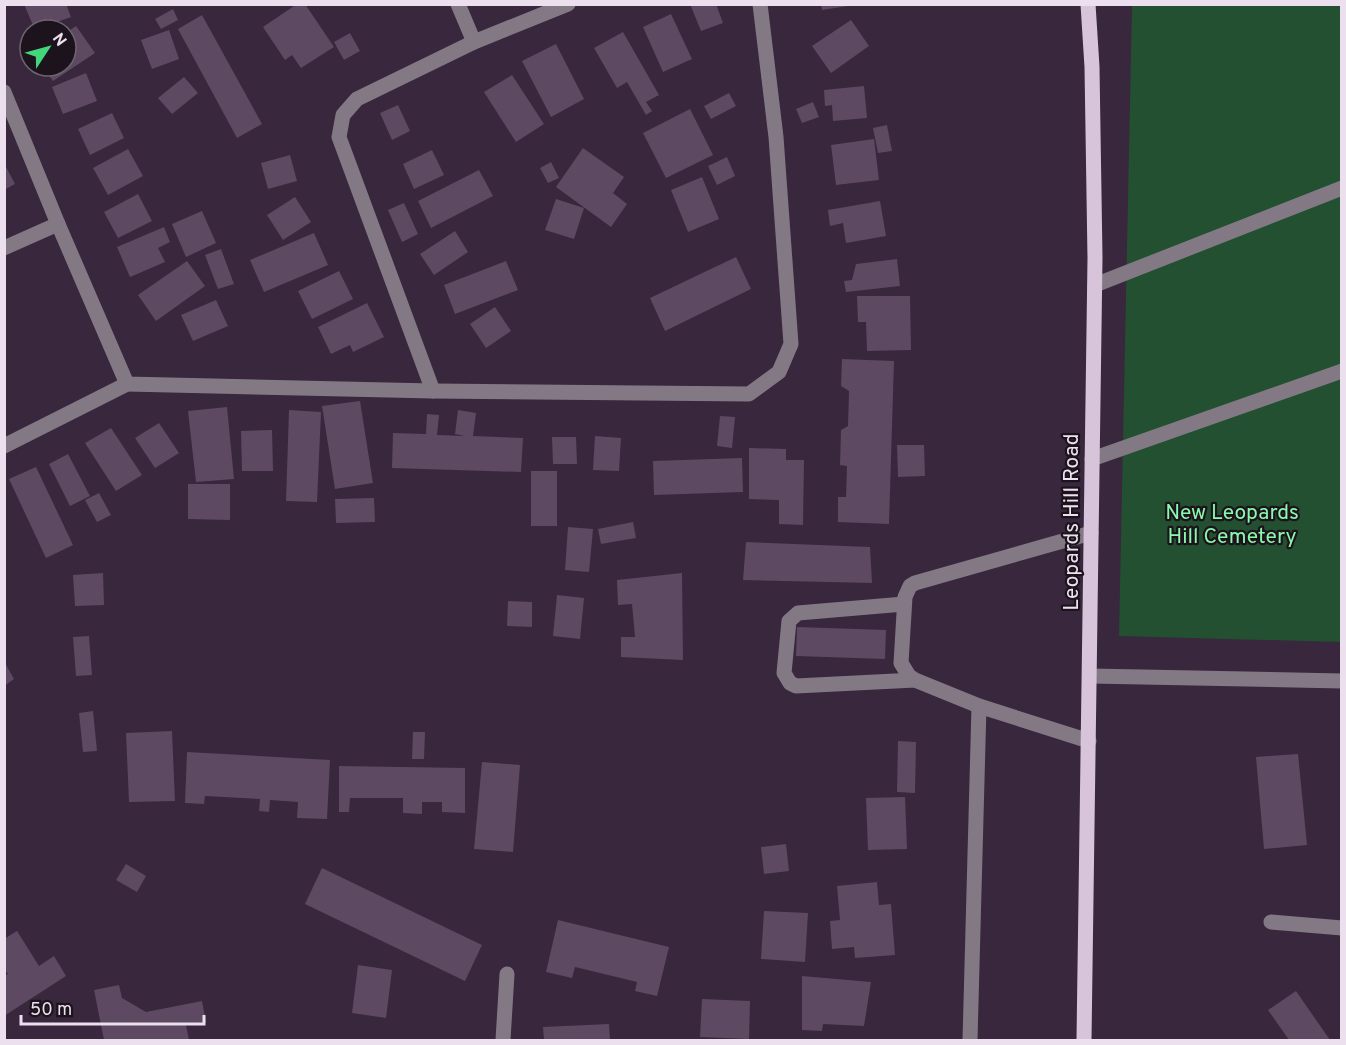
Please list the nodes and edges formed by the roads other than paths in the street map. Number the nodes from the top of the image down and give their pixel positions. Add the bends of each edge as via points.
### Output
1 (458, 4) edge
2 (568, 4) edge
3 (760, 4) edge
4 (1088, 4) edge
5 (474, 42) junction
6 (4, 92) edge
7 (1341, 188) edge
8 (58, 224) junction
9 (4, 248) edge
10 (1095, 285) junction
11 (1341, 371) edge
12 (127, 384) junction
13 (433, 391) junction
14 (4, 446) edge
15 (1092, 459) junction
16 (1091, 533) junction
17 (904, 604) junction
18 (1090, 676) junction
19 (915, 680) junction
20 (1341, 681) edge
21 (979, 706) junction
22 (1089, 741) junction
23 (1271, 922) dead end
24 (1341, 928) edge
25 (507, 974) dead end
26 (503, 1041) edge
27 (970, 1041) edge
28 (1084, 1041) edge

1 - 5 street
2 - 5 street
3 - 13 street via 776,137 791,344 780,372 749,394
4 - 10 main road, Leopards Hill Road
5 - 13 street via 357,99 343,115 339,138
6 - 8 street
7 - 10 street
8 - 9 street
8 - 12 street
10 - 15 main road, Leopards Hill Road
11 - 15 street
12 - 13 street
12 - 14 street
15 - 16 main road, Leopards Hill Road
16 - 17 street via 915,583
16 - 18 main road, Leopards Hill Road
17 - 19 street via 901,663
17 - 19 street via 798,612 788,624 784,673 796,686
18 - 20 street
18 - 22 main road, Leopards Hill Road
19 - 21 street
21 - 22 street
21 - 27 street
22 - 28 main road, Leopards Hill Road
23 - 24 street
25 - 26 street

